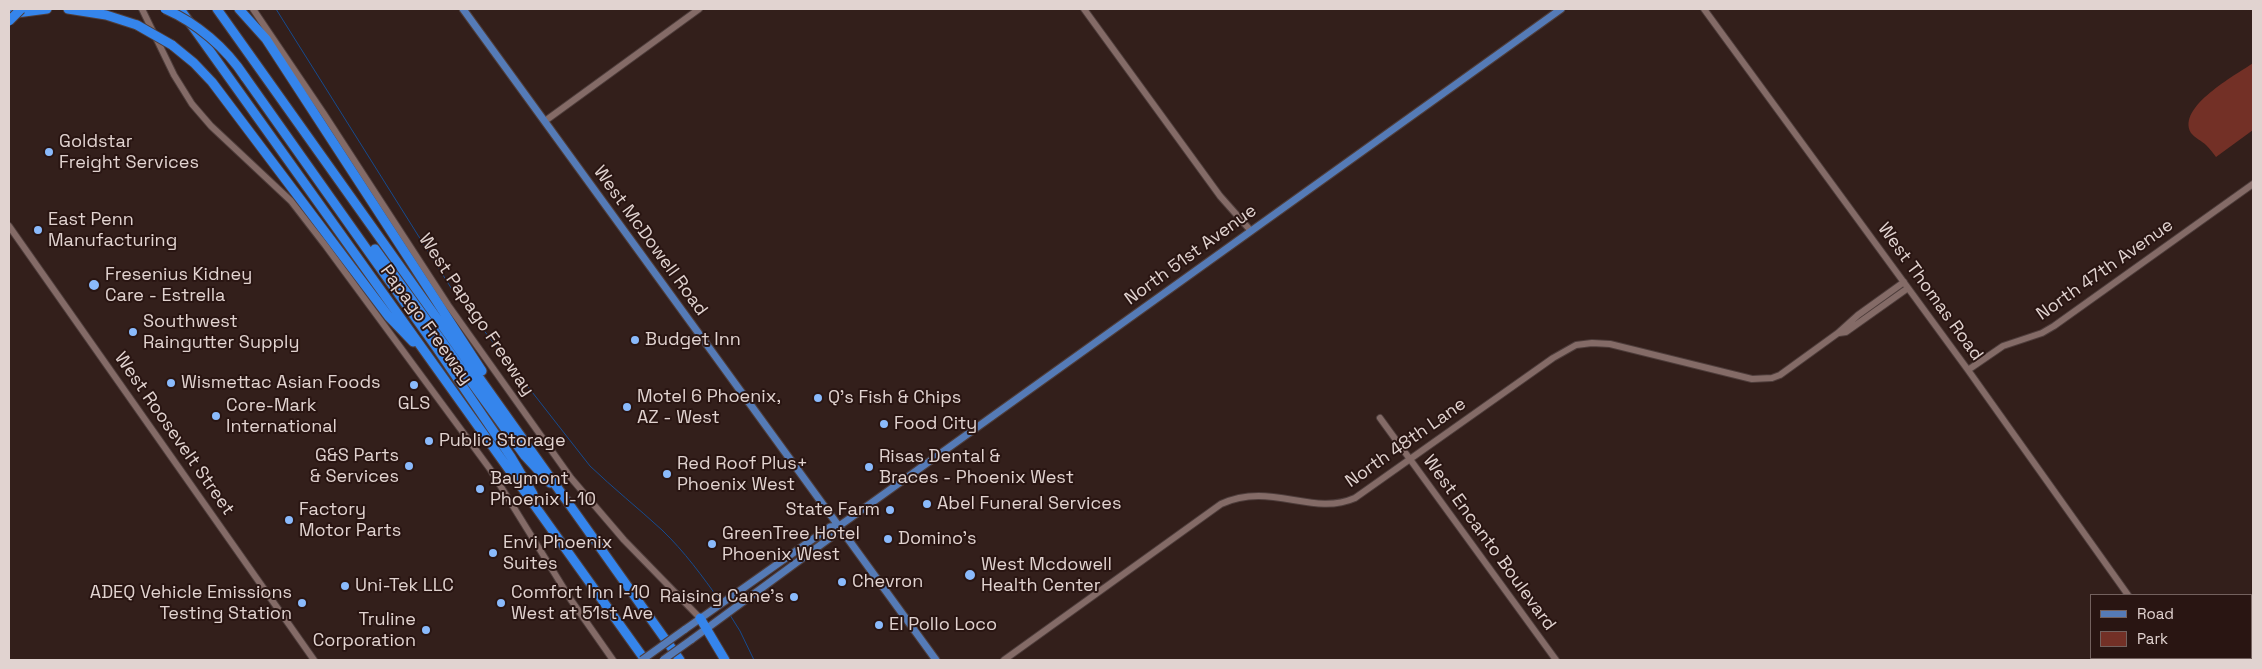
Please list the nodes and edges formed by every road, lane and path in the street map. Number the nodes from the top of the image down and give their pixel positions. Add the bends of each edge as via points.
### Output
1 (21, 9) edge
2 (47, 9) edge
3 (68, 9) edge
4 (142, 9) edge
5 (165, 9) edge
6 (175, 9) edge
7 (180, 9) edge
8 (219, 9) edge
9 (239, 9) edge
10 (252, 9) edge
11 (463, 9) edge
12 (698, 9) edge
13 (1084, 9) edge
14 (1561, 9) edge
15 (1704, 9) edge
16 (9, 14) edge
17 (9, 21) edge
18 (246, 76) junction
19 (545, 121) junction
20 (2253, 184) edge
21 (9, 226) edge
22 (1251, 231) junction
23 (1906, 285) junction
24 (435, 365) junction
25 (1968, 370) junction
26 (495, 398) junction
27 (1380, 418) dead end
28 (1411, 460) junction
29 (574, 509) junction
30 (839, 526) junction
31 (561, 541) junction
32 (780, 562) junction
33 (2127, 594) edge
34 (744, 601) junction
35 (700, 618) junction
36 (708, 628) junction
37 (314, 660) edge
38 (613, 660) edge
39 (644, 660) edge
40 (663, 660) edge
41 (680, 660) edge
42 (726, 660) edge
43 (936, 660) edge
44 (1004, 660) edge
45 (1556, 660) edge

1 - 17 highway, bridge
2 - 16 highway
3 - 24 highway, bridge via 106,15 137,25 190,59 212,82 389,317
4 - 38 street via 192,104 291,201 326,245 490,468 571,600
5 - 18 highway, bridge via 207,36
6 - 18 highway, bridge via 210,31 228,49
7 - 24 highway, Papago Freeway
8 - 26 highway, Papago Freeway
9 - 26 highway via 266,39 477,362
10 - 35 street, West Papago Freeway via 314,98 448,305 571,478 609,524
11 - 19 main road, West McDowell Road
12 - 19 street
13 - 22 street via 1220,196
14 - 22 main road, North 51st Avenue
15 - 23 street, West Thomas Road
18 - 29 highway via 525,456
18 - 31 highway via 511,457
19 - 30 main road, West McDowell Road
20 - 25 street, North 47th Avenue via 2048,330 2003,346
21 - 37 street, West Roosevelt Street
22 - 30 main road, North 51st Avenue
23 - 25 street, West Thomas Road
23 - 28 street, North 48th Lane via 1858,315 1838,334 1764,384 1610,344 1576,345
24 - 31 highway, Papago Freeway
25 - 33 street, West Thomas Road
26 - 29 highway, Papago Freeway
27 - 28 street, West Encanto Boulevard
28 - 44 street, North 48th Lane via 1362,495 1338,504 1253,495 1221,504
28 - 45 street, West Encanto Boulevard
29 - 41 highway, Papago Freeway
30 - 32 main road, North 51st Avenue via 830,527
30 - 34 main road, North 51st Avenue via 834,535
30 - 43 main road, West McDowell Road
31 - 39 highway, Papago Freeway
32 - 34 main road via 779,570
32 - 35 main road, North 51st Avenue
34 - 36 main road, North 51st Avenue
35 - 36 highway
35 - 39 main road, North 51st Avenue, bridge
36 - 40 main road, North 51st Avenue, bridge
36 - 42 highway

